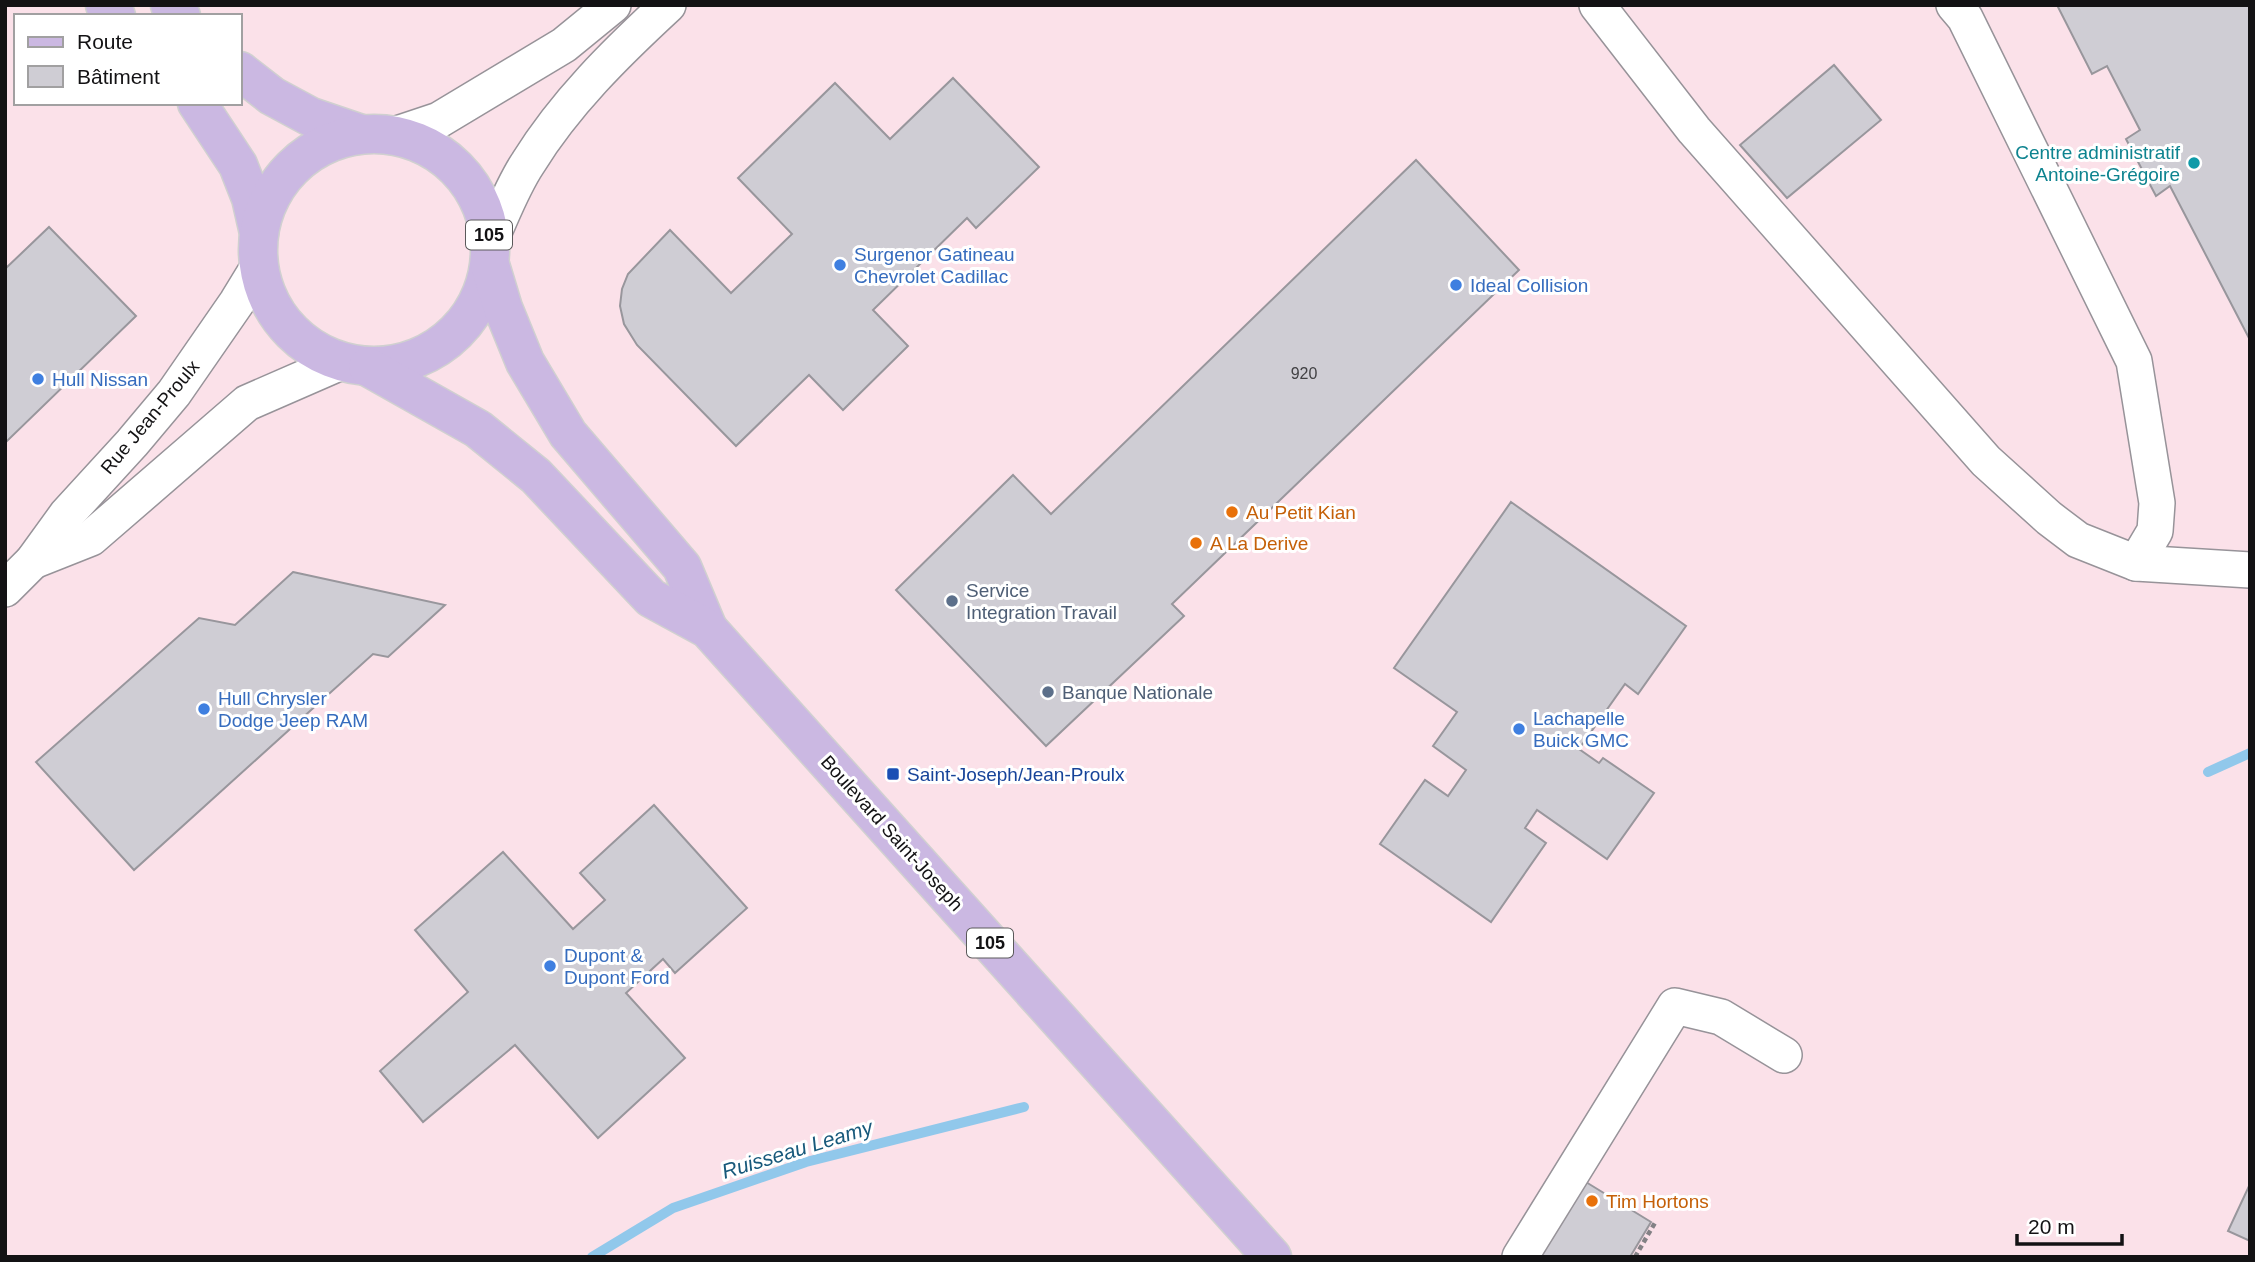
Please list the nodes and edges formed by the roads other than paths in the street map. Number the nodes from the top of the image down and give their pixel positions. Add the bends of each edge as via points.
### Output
1 (613, 5) edge
2 (668, 5) edge
3 (1597, 5) edge
4 (1954, 5) edge
5 (242, 73) edge
6 (198, 105) edge
7 (377, 135) junction
8 (259, 249) junction
9 (490, 253) junction
10 (355, 365) junction
11 (33, 562) junction
12 (2136, 563) junction
13 (2250, 570) edge
14 (5, 589) edge
15 (708, 629) junction
16 (1784, 1055) dead end
17 (1272, 1257) edge
18 (1520, 1257) edge

1 - 7 street via 564,45 439,120
2 - 9 street via 609,60 554,125 527,163
3 - 12 street via 1694,130 1986,461 2078,540
4 - 12 street via 1965,18 2134,361 2157,503 2155,531
5 - 7 main road, 105 via 311,117
6 - 8 main road, 105 via 238,165 251,198
7 - 8 main road via 324,145 293,166 271,197
7 - 9 main road, 105 via 422,144 468,181 482,207
8 - 10 main road, 105 via 265,292 278,316 316,352
8 - 11 street, Rue Jean-Proulx via 237,302 174,393 66,514
9 - 10 main road, 105 via 480,298 461,327 434,350 402,363
9 - 15 main road, Boulevard Saint-Joseph / 105 via 503,308 525,362 568,434 682,567
10 - 11 street, Rue Jean-Proulx via 247,403 91,538
10 - 15 main road, Boulevard Saint-Joseph / 105 via 478,429 536,476 651,598
11 - 14 street, Rue Jean-Proulx
12 - 13 street
15 - 17 main road, Boulevard Saint-Joseph / 105
16 - 18 street via 1721,1017 1675,1006

